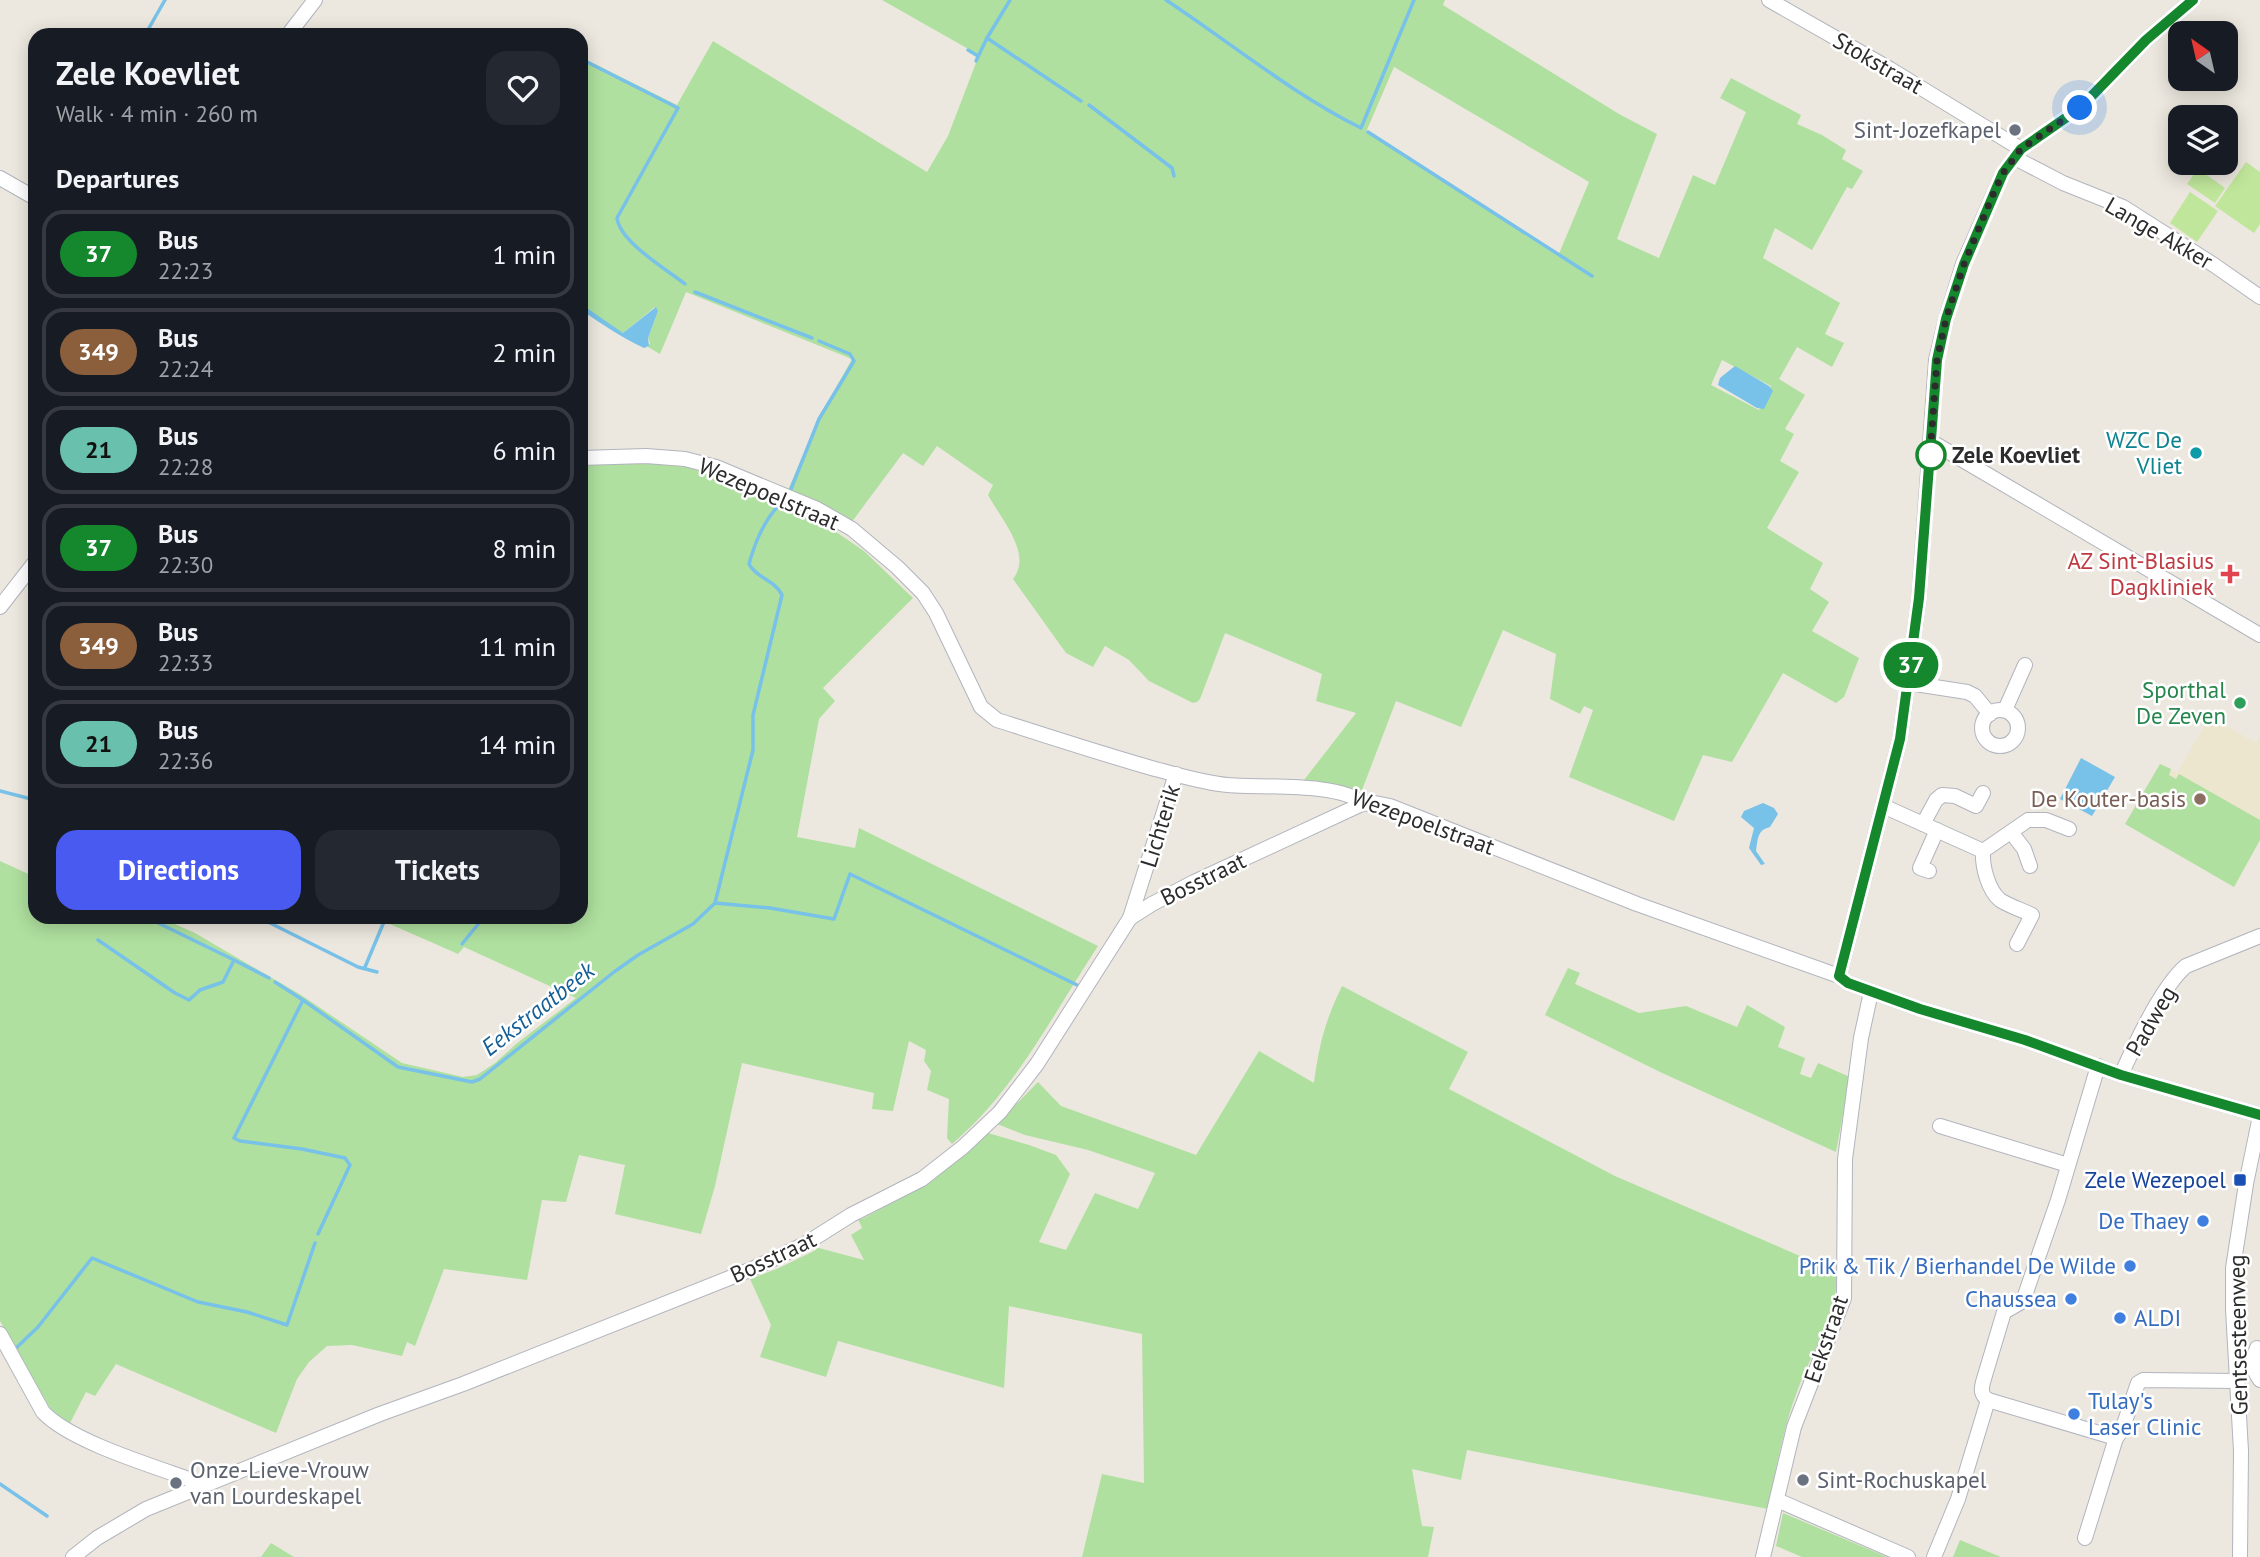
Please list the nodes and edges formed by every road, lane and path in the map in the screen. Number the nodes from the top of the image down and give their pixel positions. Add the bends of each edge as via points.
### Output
1 (315, 0) edge
2 (1769, 0) edge
3 (2193, 0) edge
4 (293, 28) edge
5 (2018, 153) junction
6 (0, 178) edge
7 (28, 194) edge
8 (2260, 297) edge
9 (1931, 442) junction
10 (588, 458) edge
11 (28, 571) edge
12 (0, 607) edge
13 (2260, 635) edge
14 (2025, 664) dead end
15 (1909, 683) junction
16 (2005, 710) junction
17 (1990, 714) junction
18 (1176, 774) junction
19 (1362, 804) junction
20 (1977, 804) dead end
21 (1883, 806) junction
22 (1923, 824) junction
23 (2069, 829) dead end
24 (1937, 830) junction
25 (2011, 832) junction
26 (1983, 851) junction
27 (2030, 866) dead end
28 (1919, 867) dead end
29 (1130, 918) junction
30 (2260, 936) edge
31 (2017, 944) dead end
32 (1839, 976) junction
33 (1871, 992) junction
34 (2098, 1066) junction
35 (2121, 1075) junction
36 (2260, 1115) edge
37 (1940, 1126) dead end
38 (2068, 1165) junction
39 (0, 1334) edge
40 (2236, 1348) junction
41 (2259, 1348) edge
42 (2260, 1380) edge
43 (2238, 1381) junction
44 (1988, 1400) junction
45 (2116, 1438) junction
46 (157, 1467) junction
47 (203, 1484) junction
48 (174, 1496) junction
49 (1776, 1500) junction
50 (2085, 1538) dead end
51 (73, 1557) edge
52 (1763, 1557) edge
53 (1908, 1557) edge
54 (1934, 1557) edge
55 (2240, 1557) edge

1 - 4 street
2 - 5 street, Stokstraat via 1890,69
3 - 5 street via 2146,40 2080,108
5 - 8 street, Lange Akker via 2063,183 2123,207
5 - 9 street via 1994,192 1946,319 1937,360
6 - 7 street
9 - 13 street
9 - 15 street
10 - 18 street, Wezepoelstraat via 685,459 817,509 852,530 923,593 981,707 997,720
11 - 12 street
14 - 16 street
15 - 17 street via 1967,692
15 - 21 street
16 - 17 street
16 - 17 street via 2018,727 2015,738 2003,746 1989,742 1983,732 1983,722
18 - 19 street, Wezepoelstraat via 1229,786 1341,793
18 - 29 street, Lichterik
19 - 29 street, Bosstraat via 1194,882
19 - 32 street, Wezepoelstraat via 1388,806 1637,904
20 - 22 street via 1942,795
21 - 22 street
21 - 32 street
22 - 24 street
23 - 25 street via 2037,819
24 - 26 street
24 - 28 street
25 - 26 street
25 - 27 street
26 - 31 street via 1995,894 2032,915
29 - 47 street, Bosstraat via 1037,1064 1000,1112 922,1179 752,1269
30 - 35 street, Padweg via 2179,972
32 - 33 street, Wezepoelstraat
33 - 34 street, Wezepoelstraat
33 - 49 street, Eekstraat via 1845,1159 1844,1297 1794,1427
34 - 35 street, Wezepoelstraat
34 - 38 street
35 - 36 street, Wezepoelstraat
36 - 40 street, Gentsesteenweg via 2235,1250
37 - 38 street
38 - 44 street via 2023,1301 2004,1311 1981,1391
39 - 46 street via 53,1422
40 - 41 street
40 - 43 street, Gentsesteenweg
41 - 42 street via 2253,1371
43 - 45 street via 2143,1380
43 - 55 street, Gentsesteenweg
44 - 45 street
44 - 54 street via 1958,1499
45 - 50 street
46 - 47 street
46 - 48 street via 167,1475
47 - 48 street, Bosstraat
48 - 51 street, Bosstraat via 122,1522
49 - 52 street, Eekstraat
49 - 53 street

